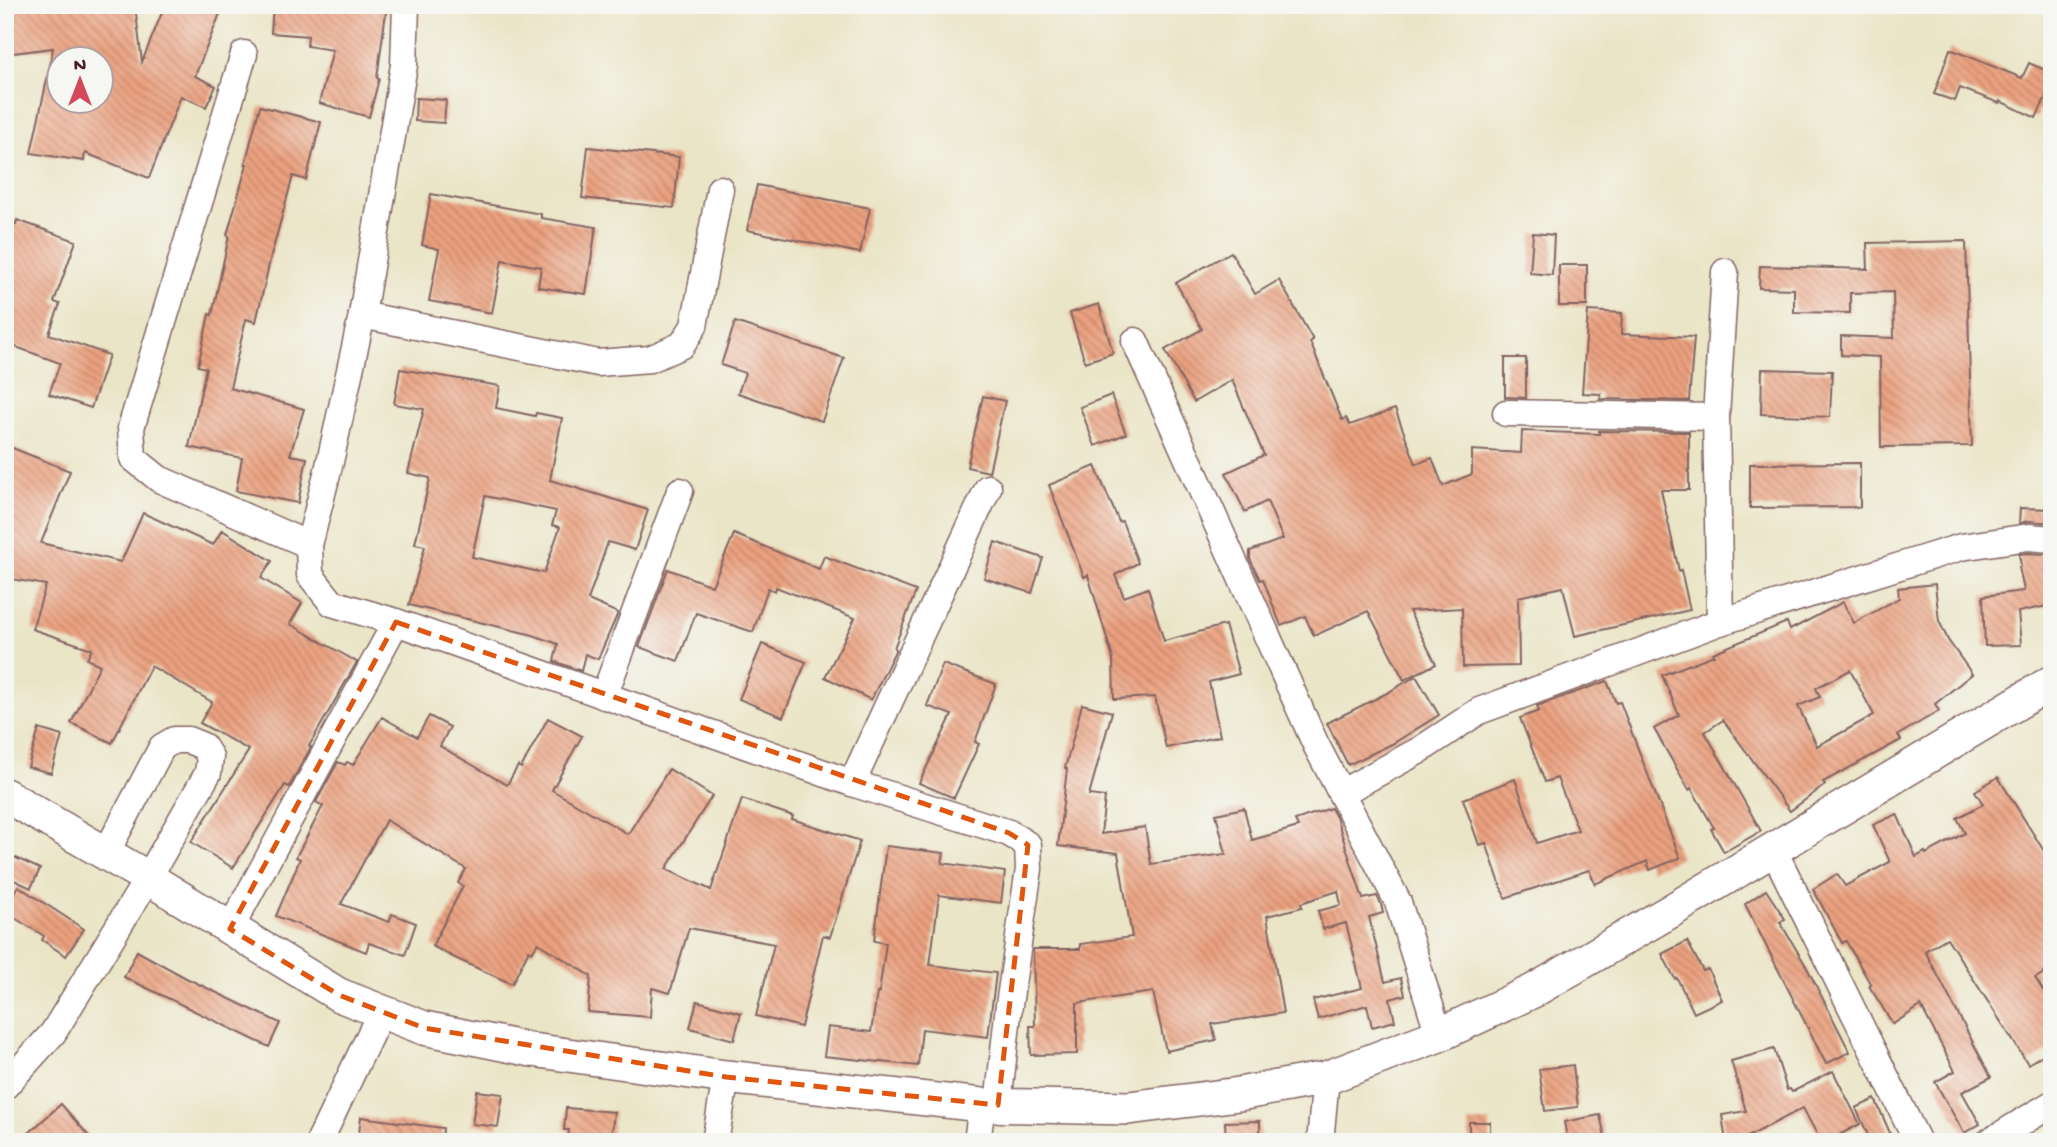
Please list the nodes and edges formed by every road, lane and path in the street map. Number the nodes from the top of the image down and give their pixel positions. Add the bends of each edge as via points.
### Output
1 (406, 5) edge
2 (244, 54) dead end
3 (720, 189) dead end
4 (1725, 272) dead end
5 (362, 315) junction
6 (1135, 341) dead end
7 (1506, 413) dead end
8 (1716, 417) junction
9 (988, 488) dead end
10 (680, 491) dead end
11 (2052, 539) edge
12 (309, 545) junction
13 (396, 622) junction
14 (1720, 622) junction
15 (2052, 682) edge
16 (604, 696) junction
17 (852, 783) junction
18 (1342, 793) junction
19 (5, 795) edge
20 (1773, 849) junction
21 (106, 853) junction
22 (148, 878) junction
23 (230, 929) junction
24 (382, 1012) junction
25 (1439, 1035) junction
26 (726, 1077) junction
27 (1326, 1078) junction
28 (5, 1086) edge
29 (2052, 1104) edge
30 (990, 1105) junction
31 (320, 1142) edge
32 (715, 1142) edge
33 (977, 1142) edge
34 (1320, 1142) edge
35 (1918, 1142) edge
36 (1989, 1142) edge

1 - 5 street via 404,65
2 - 12 street via 131,428 133,458 159,480
3 - 5 street via 694,326 682,345 650,359 598,363
4 - 8 street
5 - 12 street
6 - 18 street via 1310,732
7 - 8 street
8 - 14 street
9 - 17 street
10 - 16 street
11 - 14 street via 2029,537 1961,547
12 - 13 street via 310,575 332,603
13 - 16 street
13 - 23 street
14 - 18 street via 1479,710 1420,750
15 - 20 street
16 - 17 street
17 - 30 street via 1009,833 1028,845 1029,869
18 - 25 street via 1398,902
19 - 21 street
20 - 25 street via 1533,991
20 - 35 street
21 - 22 street
21 - 22 street via 162,747 174,740 203,746 210,757 208,773
22 - 23 street
22 - 28 street via 53,1034
23 - 24 street via 339,995
24 - 26 street via 424,1028 532,1050
24 - 31 street
25 - 27 street
26 - 30 street
26 - 32 street
27 - 30 street via 1128,1108
27 - 34 street
29 - 36 street
30 - 33 street

